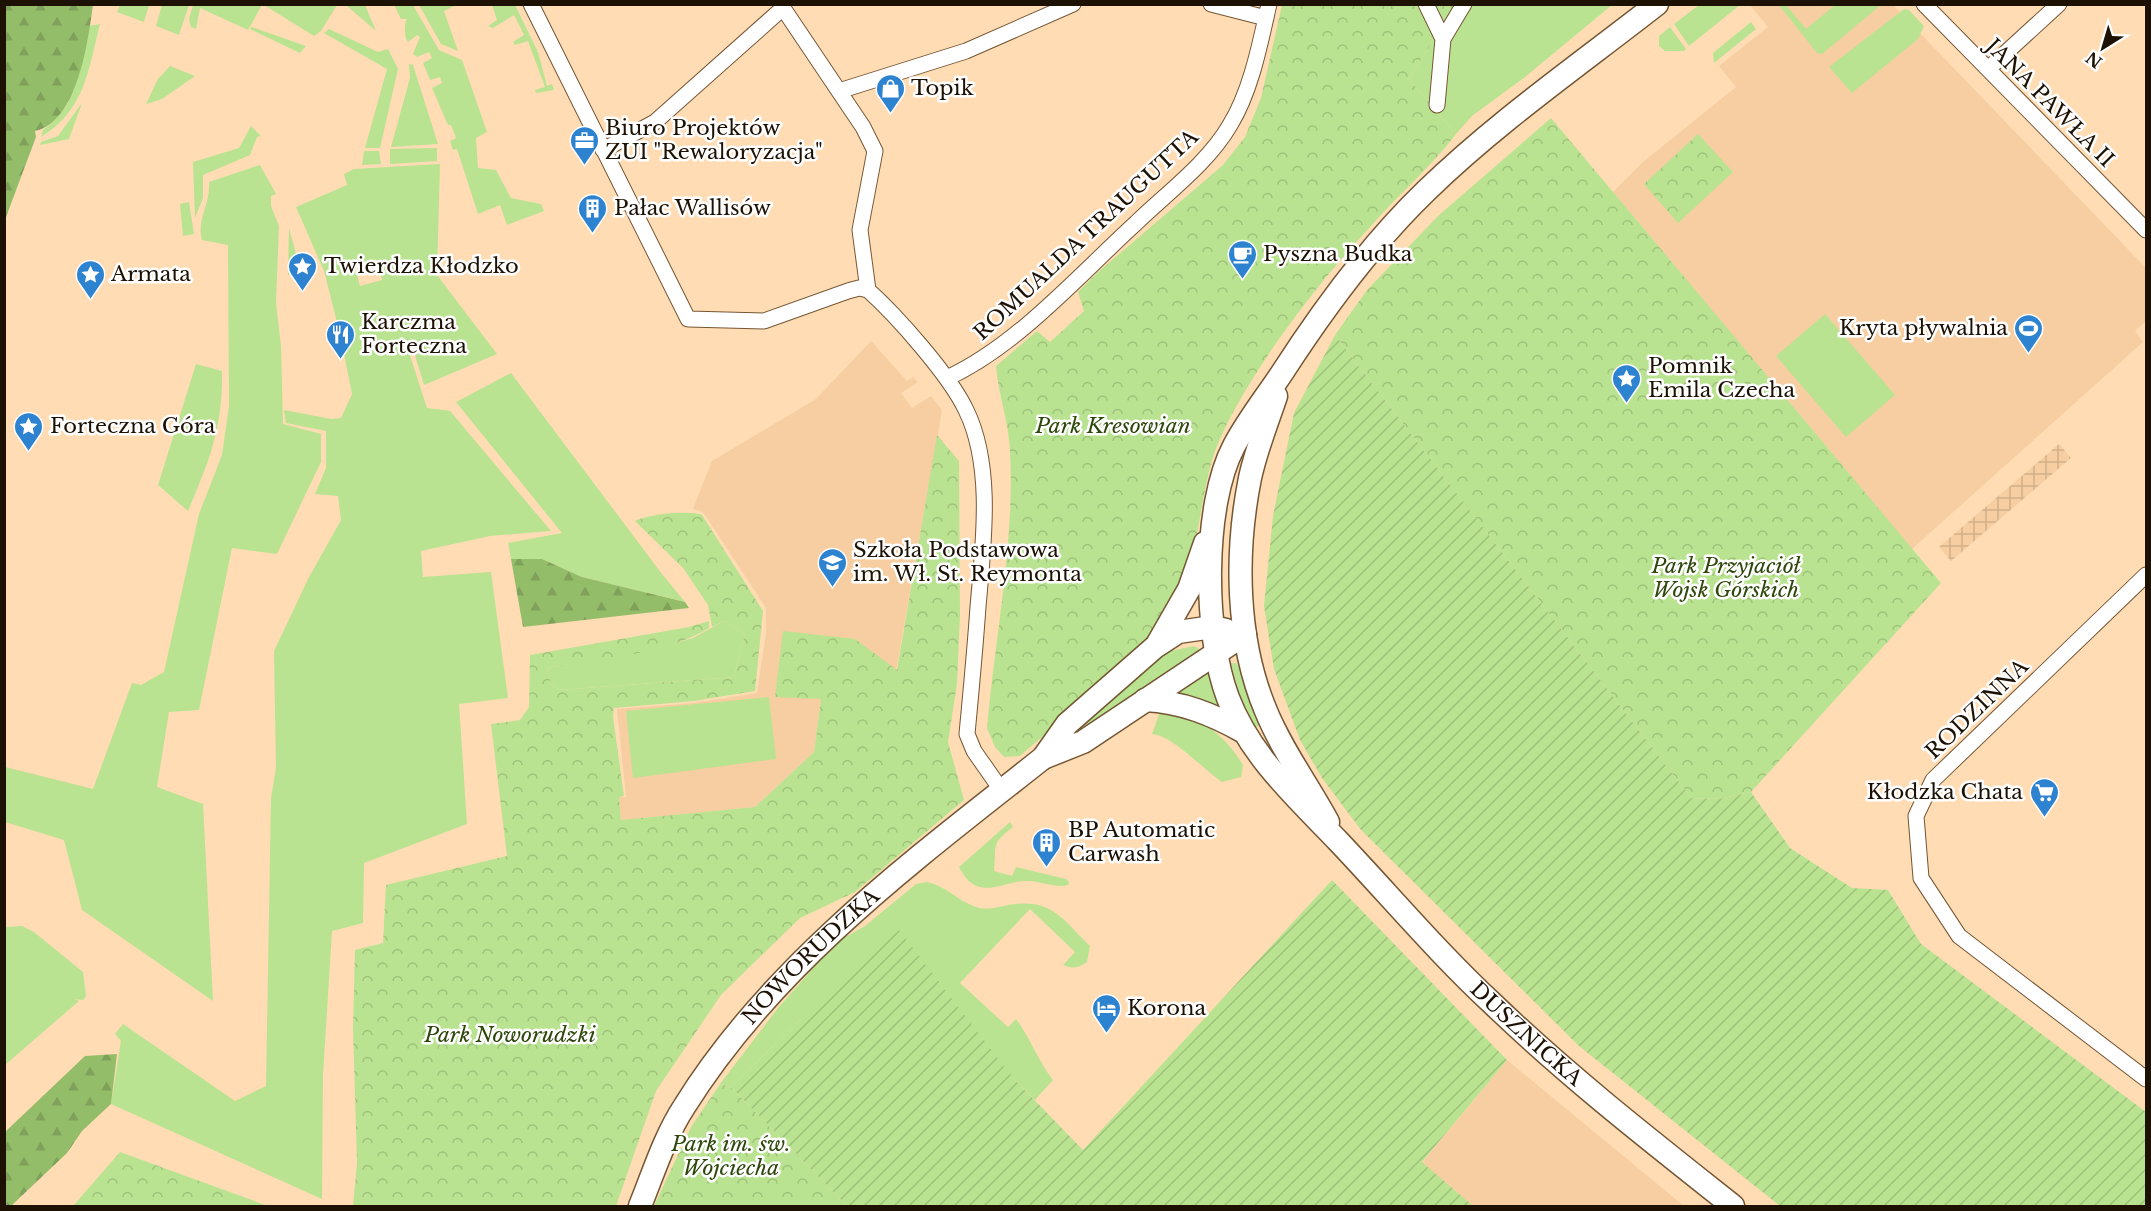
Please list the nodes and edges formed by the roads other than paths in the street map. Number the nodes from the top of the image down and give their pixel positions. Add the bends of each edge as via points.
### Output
1 (531, 4) edge
2 (1074, 4) edge
3 (1211, 4) edge
4 (1426, 4) edge
5 (1464, 4) edge
6 (1657, 4) edge
7 (1924, 4) edge
8 (2059, 4) edge
9 (1267, 11) edge
10 (1443, 39) junction
11 (1988, 69) junction
12 (839, 91) junction
13 (1437, 105) dead end
14 (603, 150) junction
15 (2146, 231) edge
16 (868, 291) junction
17 (1285, 369) junction
18 (947, 378) junction
19 (1212, 519) junction
20 (2146, 575) edge
21 (1213, 627) junction
22 (1245, 634) junction
23 (1155, 647) junction
24 (1217, 651) junction
25 (1145, 700) junction
26 (1244, 732) junction
27 (1043, 758) junction
28 (1002, 791) junction
29 (1339, 842) junction
30 (2146, 1079) edge
31 (640, 1206) edge
32 (1733, 1206) edge

1 - 14 street
2 - 12 street via 966,51
3 - 9 street
4 - 10 street
5 - 10 street
6 - 17 street via 1489,134 1424,192 1339,291
7 - 11 street, JANA PAWŁA II
8 - 11 street
9 - 18 street, ROMUALDA TRAUGUTTA via 1237,113 1223,137 1010,339
10 - 13 street
11 - 15 street, JANA PAWŁA II
12 - 14 street via 783,8 656,122
12 - 16 street via 875,151 860,230
14 - 16 street via 688,320 764,321 848,291
16 - 18 street
17 - 19 street via 1233,448
17 - 22 street, DUSZNICKA via 1251,476 1245,509
18 - 28 street via 966,410 982,473 985,541 968,734 974,751
19 - 21 street, DUSZNICKA
19 - 23 street via 1189,589
20 - 30 street, RODZINNA via 1933,780 1916,816 1921,878 1959,936
21 - 22 street
21 - 23 street, NOWORUDZKA via 1178,632
21 - 24 street, DUSZNICKA
22 - 24 street, NOWORUDZKA
22 - 29 street, DUSZNICKA via 1251,669 1266,711
23 - 27 street, NOWORUDZKA via 1067,724
24 - 25 street, NOWORUDZKA
24 - 26 street, DUSZNICKA via 1227,697
25 - 26 street via 1183,704 1217,716
25 - 27 street, NOWORUDZKA via 1083,742
26 - 29 street, DUSZNICKA via 1283,785
27 - 28 street, NOWORUDZKA
28 - 31 street, NOWORUDZKA via 831,932 752,1018 708,1070 682,1109
29 - 32 street, DUSZNICKA via 1380,889 1563,1070

